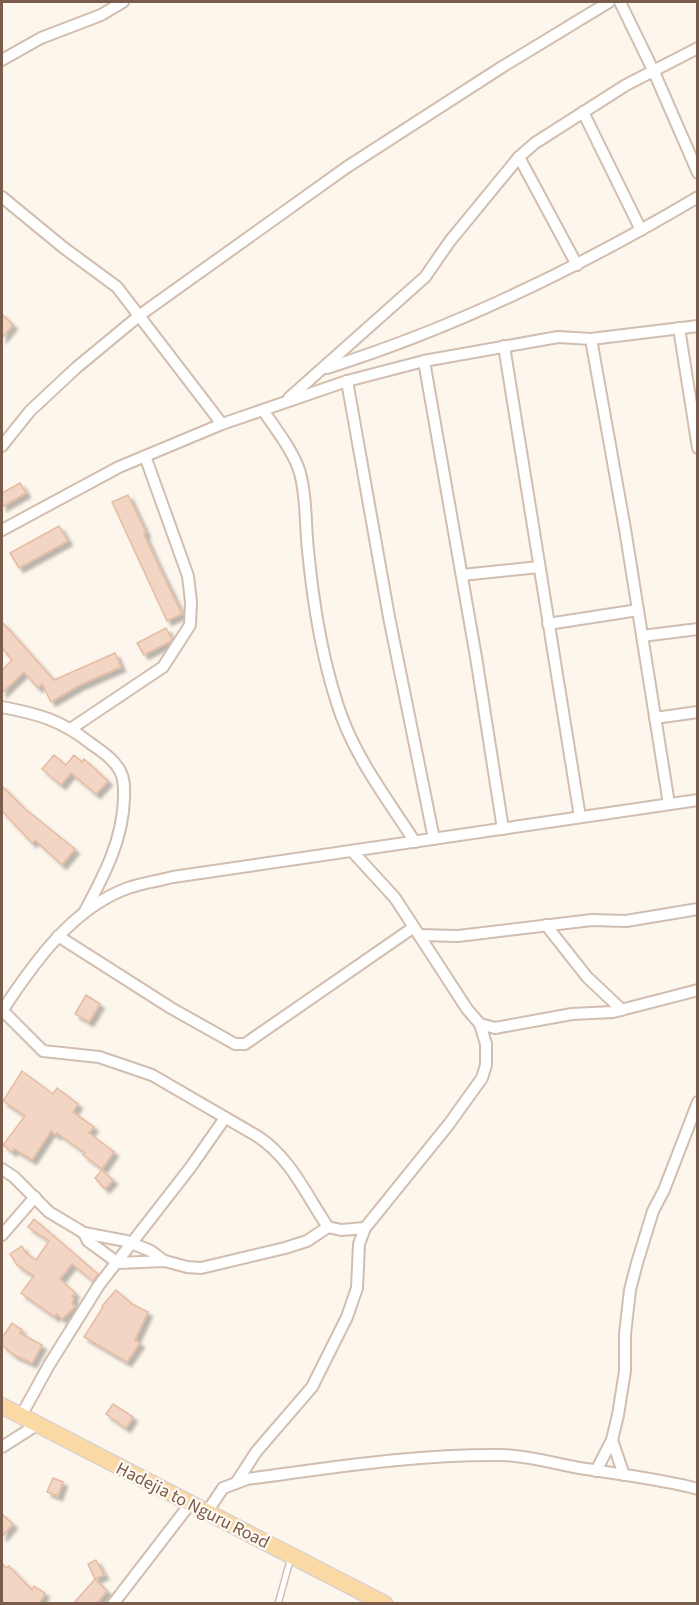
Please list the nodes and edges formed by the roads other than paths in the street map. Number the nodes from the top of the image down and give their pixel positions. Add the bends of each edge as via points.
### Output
1 (123, 2) edge
2 (609, 2) edge
3 (620, 2) edge
4 (597, 5) edge
5 (698, 48) edge
6 (2, 60) edge
7 (654, 72) junction
8 (583, 112) junction
9 (519, 157) junction
10 (698, 173) edge
11 (2, 197) edge
12 (698, 197) edge
13 (641, 230) junction
14 (577, 265) junction
15 (140, 315) junction
16 (698, 326) edge
17 (679, 328) junction
18 (591, 339) junction
19 (504, 346) junction
20 (424, 361) junction
21 (321, 369) junction
22 (347, 381) junction
23 (285, 403) junction
24 (263, 410) junction
25 (222, 424) junction
26 (2, 446) edge
27 (698, 448) edge
28 (145, 456) junction
29 (2, 530) edge
30 (539, 567) junction
31 (462, 575) junction
32 (638, 610) junction
33 (548, 624) junction
34 (698, 629) edge
35 (642, 636) junction
36 (2, 707) edge
37 (698, 712) edge
38 (655, 718) junction
39 (72, 728) junction
40 (698, 800) edge
41 (669, 804) junction
42 (580, 817) junction
43 (503, 829) junction
44 (434, 839) junction
45 (415, 842) junction
46 (352, 851) junction
47 (698, 909) edge
48 (83, 914) junction
49 (546, 925) junction
50 (417, 931) junction
51 (58, 936) junction
52 (698, 990) edge
53 (2, 1010) edge
54 (622, 1010) junction
55 (480, 1024) junction
56 (698, 1102) edge
57 (225, 1118) junction
58 (2, 1169) edge
59 (35, 1197) junction
60 (328, 1227) junction
61 (365, 1228) junction
62 (84, 1233) junction
63 (2, 1235) edge
64 (132, 1243) junction
65 (165, 1261) junction
66 (118, 1263) junction
67 (2, 1406) edge
68 (21, 1416) junction
69 (38, 1424) junction
70 (612, 1440) junction
71 (2, 1447) edge
72 (596, 1471) junction
73 (624, 1475) junction
74 (236, 1483) junction
75 (698, 1489) edge
76 (190, 1504) junction
77 (207, 1512) junction
78 (291, 1556) junction
79 (113, 1604) edge
80 (278, 1604) edge
81 (385, 1604) edge

1 - 6 street
2 - 4 street
3 - 7 street
4 - 15 street via 347,167
5 - 7 street
7 - 8 street
7 - 10 street
8 - 9 street
8 - 13 street
9 - 14 street
9 - 21 street via 425,277
11 - 15 street via 117,287
12 - 13 street
13 - 14 street
14 - 21 street via 457,321
15 - 25 street
15 - 26 street via 30,411
16 - 17 street
17 - 18 street
17 - 27 street
18 - 19 street via 558,338
18 - 32 street
19 - 20 street
19 - 30 street
20 - 22 street
20 - 31 street
21 - 23 street
22 - 23 street
22 - 44 street
23 - 24 street
24 - 25 street
24 - 45 street via 300,472 313,603 336,703 363,765
25 - 28 street
28 - 29 street
28 - 39 street via 188,576 190,625 163,667
30 - 31 street
30 - 33 street
31 - 43 street
32 - 33 street
32 - 35 street
33 - 42 street
34 - 35 street
35 - 38 street
36 - 39 street via 37,713
37 - 38 street
38 - 41 street
39 - 48 street via 107,755 124,781 121,831 108,867
40 - 41 street
41 - 42 street
42 - 43 street
43 - 44 street
44 - 45 street
45 - 46 street
46 - 48 street via 173,877 127,889
46 - 50 street via 395,898
47 - 49 street via 626,921
48 - 51 street
49 - 50 street via 458,936
49 - 54 street via 586,977
50 - 51 street via 245,1044 235,1044 171,1008
50 - 55 street
51 - 53 street
52 - 54 street
53 - 57 street via 43,1051 120,1063 152,1075
54 - 55 street via 572,1014 495,1028
55 - 61 street via 486,1044 482,1078
56 - 70 street via 653,1211 630,1290 625,1371
57 - 60 street via 272,1145
57 - 64 street
58 - 59 street
59 - 62 street via 50,1212
59 - 63 street
60 - 61 street
60 - 65 street via 307,1241 201,1268
61 - 74 street via 359,1244 357,1288 348,1317 312,1387 256,1452
62 - 64 street
62 - 66 street
64 - 65 street
64 - 66 street
65 - 66 street
66 - 68 street via 99,1285
67 - 68 main road, Hadejia to Nguru Road
68 - 69 main road, Hadejia to Nguru Road
69 - 71 street
69 - 76 main road, Hadejia to Nguru Road
70 - 72 street
70 - 73 street
72 - 73 street
72 - 74 street via 502,1455 416,1458
73 - 75 street
74 - 77 street via 223,1488
76 - 77 main road, Hadejia to Nguru Road
76 - 79 street
77 - 78 main road, Hadejia to Nguru Road
78 - 80 lane
78 - 81 main road, Hadejia to Nguru Road

